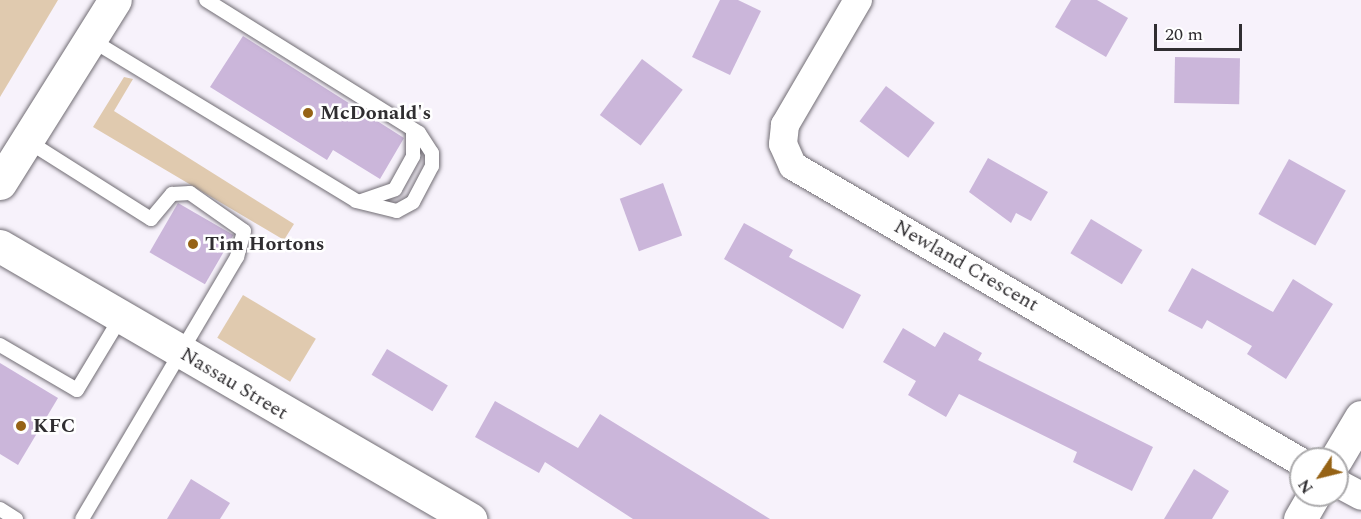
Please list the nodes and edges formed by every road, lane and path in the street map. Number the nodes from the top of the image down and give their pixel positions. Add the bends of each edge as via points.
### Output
1 (115, 0) edge
2 (206, 0) edge
3 (858, 0) edge
4 (90, 39) junction
5 (413, 130) junction
6 (26, 140) junction
7 (0, 183) edge
8 (356, 201) junction
9 (0, 246) edge
10 (121, 317) junction
11 (0, 345) edge
12 (181, 353) junction
13 (1361, 417) edge
14 (1343, 447) edge
15 (1289, 455) edge
16 (0, 509) edge
17 (16, 519) edge
18 (82, 519) edge
19 (470, 519) edge

1 - 4 street
2 - 5 lane
3 - 15 street, Newland Crescent via 785,125 783,144 793,166
4 - 6 street
4 - 8 lane
5 - 8 lane via 413,156 395,189
5 - 8 lane via 432,153 422,192 397,211
6 - 7 street
6 - 12 lane via 151,219 172,194 190,194 244,231 237,257
9 - 10 street, Nassau Street
10 - 11 lane via 77,390
10 - 12 street, Nassau Street
12 - 18 lane
12 - 19 street, Nassau Street
13 - 14 street
16 - 17 lane

